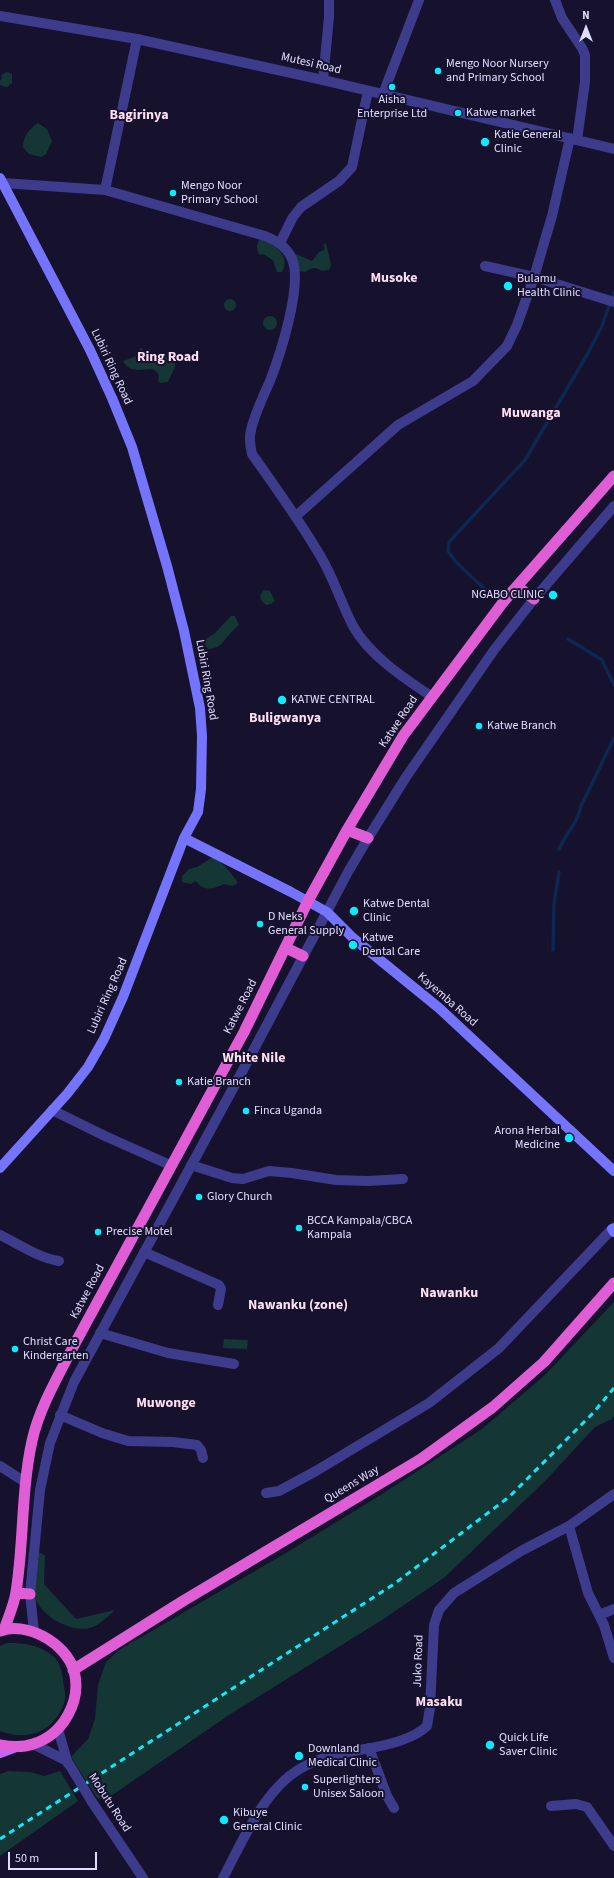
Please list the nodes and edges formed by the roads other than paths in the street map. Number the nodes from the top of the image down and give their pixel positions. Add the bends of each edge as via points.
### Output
1 (329, 0) edge
2 (419, 0) edge
3 (555, 0) edge
4 (0, 16) edge
5 (137, 39) junction
6 (323, 80) junction
7 (368, 91) junction
8 (383, 94) junction
9 (573, 139) junction
10 (614, 149) edge
11 (2, 180) edge
12 (105, 190) junction
13 (280, 244) junction
14 (485, 266) dead end
15 (534, 277) junction
16 (614, 302) edge
17 (614, 476) edge
18 (614, 506) edge
19 (296, 516) junction
20 (517, 586) junction
21 (534, 599) junction
22 (431, 696) junction
23 (347, 830) junction
24 (184, 838) junction
25 (368, 838) junction
26 (308, 901) junction
27 (327, 912) junction
28 (286, 948) junction
29 (303, 956) junction
30 (52, 1110) junction
31 (170, 1165) junction
32 (192, 1165) junction
33 (0, 1168) edge
34 (614, 1171) edge
35 (403, 1179) dead end
36 (613, 1230) edge
37 (0, 1235) edge
38 (144, 1252) junction
39 (59, 1260) dead end
40 (614, 1284) edge
41 (218, 1305) dead end
42 (100, 1333) junction
43 (234, 1364) dead end
44 (60, 1415) junction
45 (203, 1458) dead end
46 (0, 1466) edge
47 (25, 1482) junction
48 (266, 1493) dead end
49 (614, 1494) edge
50 (569, 1526) junction
51 (16, 1593) junction
52 (30, 1594) junction
53 (614, 1609) edge
54 (599, 1615) junction
55 (2, 1630) edge
56 (34, 1631) junction
57 (614, 1658) edge
58 (74, 1670) junction
59 (58, 1729) junction
60 (33, 1744) junction
61 (0, 1745) edge
62 (16, 1747) junction
63 (369, 1748) junction
64 (0, 1753) edge
65 (68, 1763) junction
66 (550, 1806) dead end
67 (394, 1808) dead end
68 (614, 1846) edge
69 (143, 1878) edge
70 (223, 1878) edge

1 - 6 street via 330,17
2 - 8 street
3 - 9 street via 562,18 585,55 585,82
4 - 5 street, Mutesi Road
5 - 6 street, Mutesi Road
5 - 12 street
6 - 7 street, Mutesi Road
7 - 8 street, Mutesi Road
7 - 13 street via 352,167 340,181 301,207 293,216
8 - 9 street, Mutesi Road
9 - 10 street, Mutesi Road
9 - 15 street
11 - 12 street
11 - 24 main road, Lubiri Ring Road via 90,350 123,422 167,566 195,679 202,736 198,812
12 - 13 street via 265,236
13 - 19 street via 288,252 294,266 293,300 283,342 250,431 250,444 252,454
14 - 15 street
15 - 16 street
15 - 19 street via 507,346 490,365 473,381 398,425
17 - 20 highway, Katwe Road
18 - 21 street
19 - 22 street via 322,559 354,627 365,643 408,681
20 - 21 highway
20 - 22 highway, Katwe Road
21 - 25 street via 494,650 406,777
22 - 23 highway, Katwe Road via 403,736
23 - 25 highway
23 - 26 highway, Katwe Road
24 - 26 main road, Kayemba Road
24 - 30 main road, Lubiri Ring Road via 123,997 104,1039 88,1067
25 - 27 street
26 - 27 main road, Kayemba Road
26 - 28 highway, Katwe Road
27 - 29 street
27 - 34 main road, Kayemba Road via 450,1018
28 - 29 highway
28 - 31 highway, Katwe Road via 244,1032
29 - 32 street
30 - 31 street
30 - 33 main road, Lubiri Ring Road
31 - 47 highway, Katwe Road via 54,1385 32,1440
32 - 35 street via 243,1179 269,1171 336,1180
32 - 38 street
36 - 48 street via 499,1348 429,1403 316,1471 279,1491
37 - 39 street via 32,1250 44,1259
38 - 41 street via 219,1285 221,1289
38 - 42 street
40 - 58 highway, Queens Way via 544,1362 493,1408 421,1459 183,1601
42 - 43 street via 168,1353
42 - 44 street
44 - 45 street via 128,1441 197,1445
44 - 52 street via 50,1443 40,1490
46 - 47 street
47 - 51 highway, Katwe Road
49 - 50 street, Juko Road
50 - 54 street via 588,1593
50 - 63 street, Juko Road via 521,1551 454,1593 439,1610 434,1624 427,1726 415,1735
51 - 52 highway
51 - 55 highway, Katwe Road
52 - 56 street
53 - 54 street
54 - 57 street
55 - 56 highway via 18,1628
56 - 58 highway via 49,1638 62,1651
58 - 59 highway via 74,1700 68,1716
59 - 60 highway
59 - 65 street, Mobutu Road
60 - 62 highway
60 - 65 street
61 - 62 highway
62 - 64 main road
63 - 67 street
63 - 70 street, Juko Road via 335,1755 306,1765 274,1790 256,1815
65 - 69 street, Mobutu Road, bridge
66 - 68 street via 576,1804 587,1807

